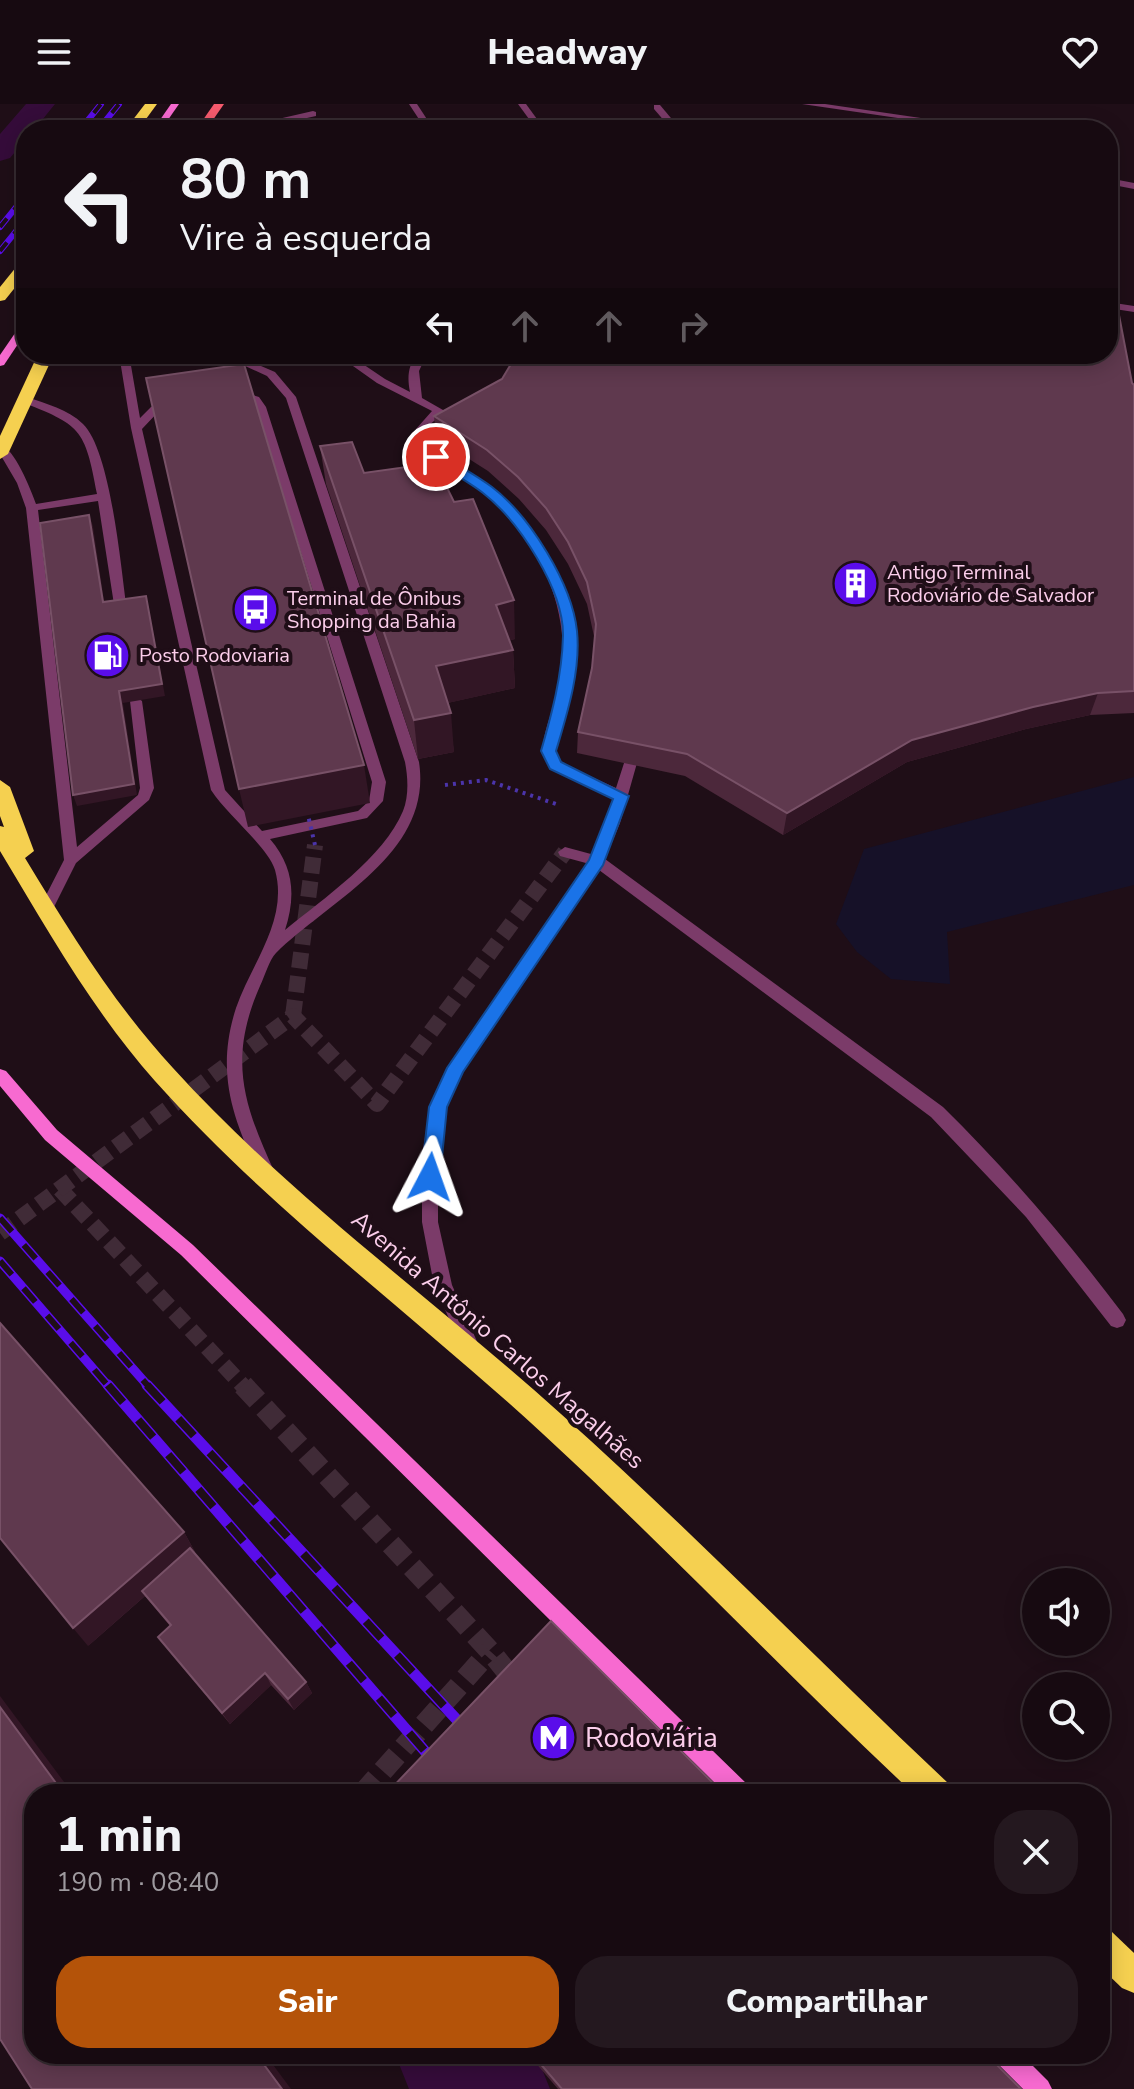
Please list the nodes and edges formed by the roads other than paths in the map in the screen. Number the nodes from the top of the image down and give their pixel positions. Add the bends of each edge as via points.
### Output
1 (151, 104) edge
2 (806, 104) edge
3 (657, 107) dead end
4 (313, 114) dead end
5 (139, 120) edge
6 (286, 120) edge
7 (668, 120) edge
8 (925, 120) edge
9 (16, 277) edge
10 (0, 297) edge
11 (16, 340) edge
12 (0, 363) edge
13 (41, 364) edge
14 (126, 364) edge
15 (248, 364) edge
16 (357, 364) edge
17 (414, 364) edge
18 (221, 390) edge
19 (187, 395) edge
20 (23, 399) junction
21 (418, 401) junction
22 (439, 411) junction
23 (452, 418) edge
24 (136, 428) junction
25 (1, 451) edge
26 (102, 497) junction
27 (32, 508) junction
28 (121, 611) edge
29 (136, 701) edge
30 (630, 763) edge
31 (0, 787) edge
32 (621, 796) junction
33 (0, 833) edge
34 (257, 837) junction
35 (565, 852) dead end
36 (71, 860) junction
37 (597, 861) junction
38 (46, 909) junction
39 (272, 949) junction
40 (0, 1075) edge
41 (273, 1186) junction
42 (1117, 1320) dead end
43 (474, 1355) junction
44 (731, 1784) edge
45 (927, 1784) edge
46 (1110, 1953) edge
47 (1134, 1976) edge
48 (1014, 2064) edge
49 (1040, 2089) edge

1 - 5 highway
2 - 8 street
3 - 7 street
4 - 6 street
9 - 10 highway
11 - 12 main road
13 - 20 highway
14 - 24 street
15 - 39 street via 271,374 291,397 416,787 410,814 397,835
16 - 21 street
17 - 21 street via 411,382
18 - 34 street via 243,393 261,407 379,782 374,807 362,815
19 - 24 street via 155,409
20 - 25 highway
20 - 26 street via 70,418 84,430
21 - 22 street
22 - 23 street
22 - 32 street via 423,423 422,445 512,514 552,572 564,602 570,655 549,751 555,766
24 - 34 street via 218,790
25 - 27 street via 23,483
26 - 27 street
26 - 28 street
27 - 36 street
29 - 36 street via 144,797
30 - 32 street
31 - 38 highway, Avenida Antônio Carlos Magalhães
32 - 37 street
33 - 38 highway, Avenida Antônio Carlos Magalhães
34 - 39 street via 282,870 284,894
35 - 37 street
36 - 38 street
37 - 42 street via 937,1112 988,1161
37 - 43 street via 456,1068 438,1107 430,1155 430,1222 443,1285
38 - 41 highway, Avenida Antônio Carlos Magalhães via 116,1018
39 - 41 street via 249,993 233,1066 238,1110
40 - 44 main road via 51,1135 187,1250
41 - 43 highway, Avenida Antônio Carlos Magalhães
43 - 45 highway, Avenida Antônio Carlos Magalhães
46 - 47 highway
48 - 49 main road

